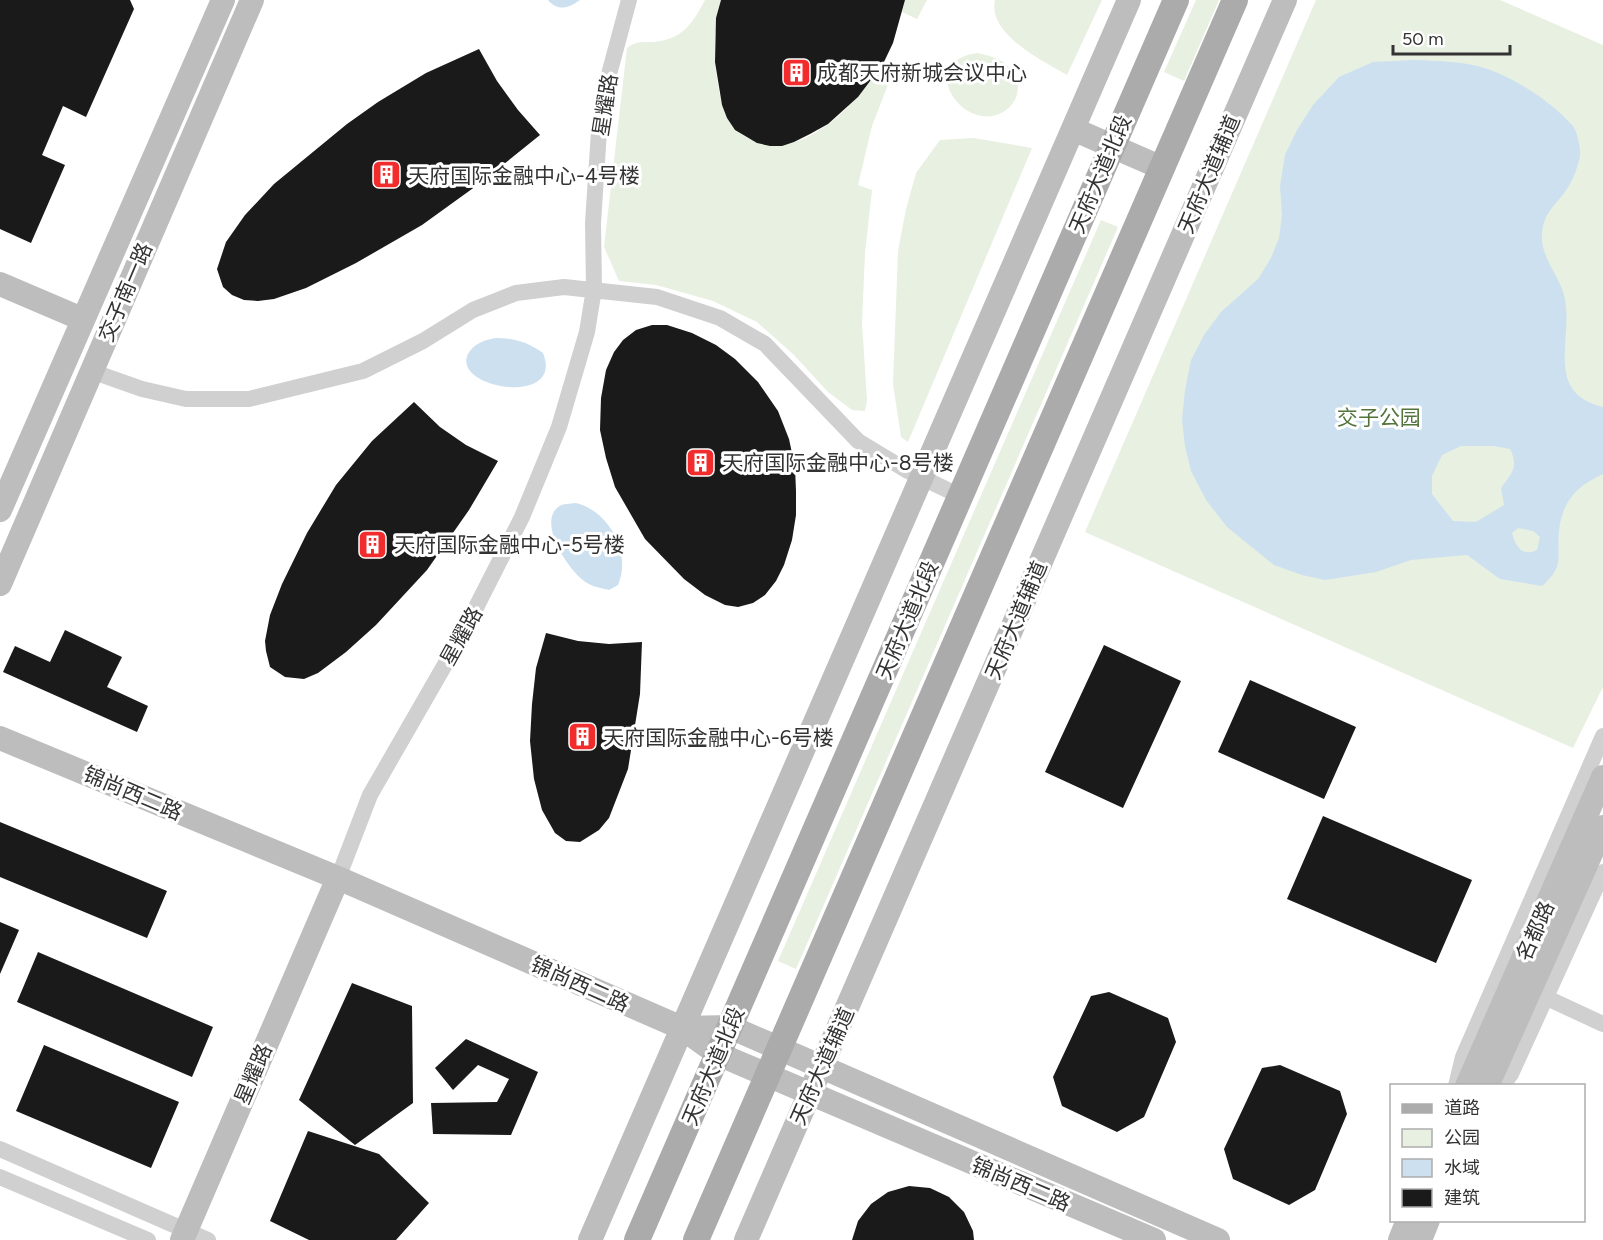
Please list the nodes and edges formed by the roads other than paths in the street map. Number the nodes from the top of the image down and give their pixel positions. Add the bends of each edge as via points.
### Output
1 (223, 0) edge
2 (252, 0) edge
3 (629, 0) edge
4 (1129, 0) edge
5 (1176, 0) edge
6 (1235, 0) edge
7 (1285, 0) edge
8 (1072, 129) junction
9 (1112, 147) junction
10 (1162, 168) junction
11 (0, 284) edge
12 (594, 289) junction
13 (82, 320) junction
14 (91, 371) junction
15 (921, 478) junction
16 (960, 496) junction
17 (0, 510) edge
18 (0, 584) edge
19 (1603, 736) edge
20 (0, 738) edge
21 (1603, 777) edge
22 (1603, 827) edge
23 (1603, 872) edge
24 (338, 879) junction
25 (1547, 998) junction
26 (1603, 1023) edge
27 (730, 1027) junction
28 (682, 1028) junction
29 (780, 1048) junction
30 (718, 1054) junction
31 (822, 1067) junction
32 (768, 1076) junction
33 (1456, 1084) edge
34 (1468, 1084) edge
35 (1488, 1084) edge
36 (1504, 1084) edge
37 (810, 1094) junction
38 (0, 1149) edge
39 (0, 1177) edge
40 (1408, 1222) edge
41 (1428, 1222) edge
42 (192, 1237) edge
43 (148, 1240) edge
44 (590, 1240) edge
45 (637, 1240) edge
46 (696, 1240) edge
47 (746, 1240) edge
48 (1154, 1240) edge
49 (1218, 1240) edge
50 (1400, 1240) edge
51 (1420, 1240) edge

1 - 13 street, 交子南一路
2 - 14 street, 交子南一路
3 - 12 street, 星耀路 via 608,78 599,131 593,223
4 - 8 street
5 - 9 main road, 天府大道北段
6 - 10 main road
7 - 31 street, 天府大道辅道
8 - 9 street
8 - 15 street
9 - 10 street
9 - 16 main road, 天府大道北段
10 - 29 main road
11 - 13 street
12 - 14 street via 564,287 516,293 473,310 363,371 249,399 186,399
12 - 15 street via 657,297 720,318 765,344 858,441
12 - 24 street, 星耀路 via 587,332 559,427 522,517 462,634 370,795
13 - 17 street, 交子南一路
14 - 18 street, 交子南一路
15 - 16 street
15 - 28 street
16 - 27 main road, 天府大道北段
19 - 33 street via 1463,1057
20 - 24 street, 锦尚西二路
21 - 34 street, 名都路
22 - 35 street
23 - 25 street
24 - 28 street, 锦尚西二路
24 - 42 street, 星耀路
25 - 26 street
25 - 36 street
27 - 28 street
27 - 29 street
27 - 30 main road, 天府大道北段
28 - 30 street, 锦尚西二路
28 - 44 street
29 - 31 street
29 - 32 main road
30 - 32 street, 锦尚西二路
30 - 45 main road, 天府大道北段
31 - 37 street, 天府大道辅道
31 - 49 street
32 - 37 street, 锦尚西二路
32 - 46 main road
37 - 47 street, 天府大道辅道
37 - 48 street, 锦尚西二路
38 - 42 street
39 - 43 street
40 - 50 street
41 - 51 street

